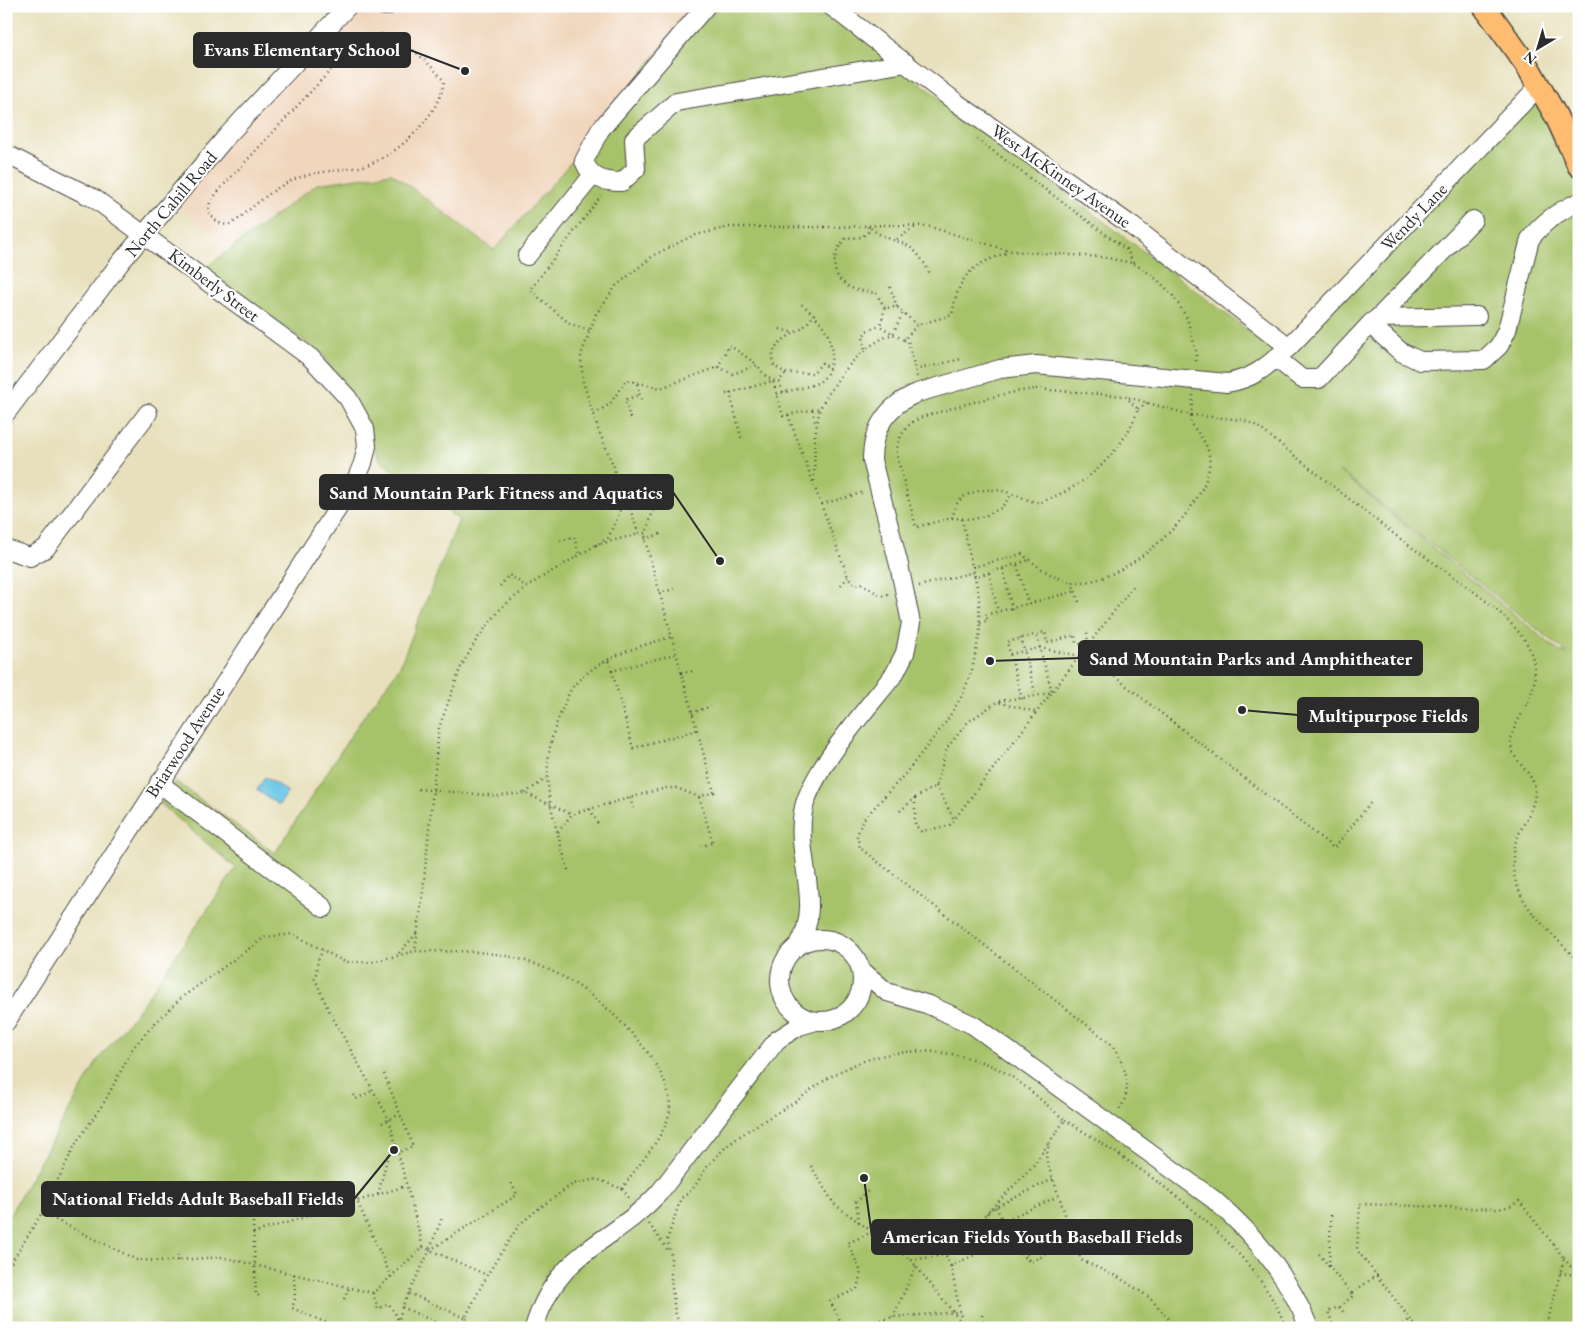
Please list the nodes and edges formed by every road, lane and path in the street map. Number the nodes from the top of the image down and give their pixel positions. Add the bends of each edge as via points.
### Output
1 (348, 6) edge
2 (384, 6) edge
3 (387, 6) edge
4 (706, 6) edge
5 (832, 6) edge
6 (1484, 6) edge
7 (906, 63) junction
8 (444, 82) joint
9 (1538, 86) junction
10 (971, 134) dead end
11 (6, 154) edge
12 (1579, 166) edge
13 (593, 176) junction
14 (601, 196) dead end
15 (1579, 202) edge
16 (1473, 220) dead end
17 (868, 226) junction
18 (918, 226) junction
19 (145, 234) junction
20 (897, 240) junction
21 (1010, 251) junction
22 (527, 256) dead end
23 (1133, 263) junction
24 (930, 274) dead end
25 (890, 286) dead end
26 (801, 304) dead end
27 (897, 307) junction
28 (886, 308) junction
29 (903, 312) junction
30 (815, 314) junction
31 (1477, 316) dead end
32 (1374, 321) junction
33 (917, 325) junction
34 (880, 326) junction
35 (780, 329) dead end
36 (589, 330) junction
37 (794, 333) junction
38 (893, 334) junction
39 (865, 350) junction
40 (1283, 353) junction
41 (961, 359) dead end
42 (758, 365) junction
43 (718, 368) junction
44 (830, 368) junction
45 (916, 370) dead end
46 (786, 373) junction
47 (1194, 380) junction
48 (773, 381) junction
49 (779, 381) junction
50 (637, 384) junction
51 (783, 392) junction
52 (730, 393) junction
53 (726, 394) dead end
54 (777, 394) junction
55 (640, 395) junction
56 (1125, 396) junction
57 (641, 401) dead end
58 (1149, 402) junction
59 (820, 408) junction
60 (1138, 409) junction
61 (812, 410) junction
62 (6, 413) edge
63 (148, 413) dead end
64 (594, 414) junction
65 (788, 415) junction
66 (1191, 415) junction
67 (630, 418) dead end
68 (790, 421) junction
69 (785, 422) dead end
70 (817, 425) junction
71 (742, 441) dead end
72 (363, 464) joint
73 (614, 467) junction
74 (816, 489) junction
75 (1012, 494) junction
76 (656, 502) dead end
77 (952, 518) junction
78 (962, 519) junction
79 (646, 533) junction
80 (664, 533) dead end
81 (639, 534) junction
82 (645, 539) junction
83 (560, 541) dead end
84 (593, 546) junction
85 (6, 549) edge
86 (579, 554) junction
87 (1030, 560) junction
88 (1016, 565) junction
89 (973, 567) junction
90 (1003, 569) junction
91 (974, 572) junction
92 (989, 573) junction
93 (848, 577) junction
94 (974, 578) junction
95 (1072, 582) junction
96 (1135, 584) dead end
97 (841, 585) dead end
98 (500, 586) dead end
99 (526, 587) junction
100 (674, 589) dead end
101 (905, 590) junction
102 (1076, 591) junction
103 (660, 593) junction
104 (1079, 602) dead end
105 (1028, 604) junction
106 (1012, 609) junction
107 (998, 612) junction
108 (980, 622) junction
109 (1087, 632) dead end
110 (1036, 634) junction
111 (671, 637) junction
112 (1021, 638) junction
113 (1088, 645) junction
114 (1040, 648) junction
115 (1024, 650) junction
116 (1083, 652) junction
117 (675, 654) junction
118 (1010, 654) junction
119 (1080, 656) junction
120 (608, 660) junction
121 (612, 671) junction
122 (694, 671) dead end
123 (681, 673) junction
124 (1052, 692) junction
125 (1036, 696) junction
126 (1022, 699) junction
127 (997, 702) junction
128 (711, 706) dead end
129 (692, 712) junction
130 (1036, 712) junction
131 (697, 730) junction
132 (547, 778) junction
133 (158, 783) junction
134 (936, 786) junction
135 (418, 789) dead end
136 (432, 790) junction
137 (525, 793) junction
138 (699, 797) junction
139 (630, 798) junction
140 (915, 798) junction
141 (1370, 802) dead end
142 (550, 804) junction
143 (632, 808) dead end
144 (590, 809) junction
145 (900, 812) dead end
146 (572, 814) junction
147 (954, 819) junction
148 (598, 824) dead end
149 (558, 832) junction
150 (701, 846) dead end
151 (568, 870) dead end
152 (324, 908) dead end
153 (810, 908) junction
154 (418, 932) junction
155 (834, 942) junction
156 (798, 946) junction
157 (323, 950) junction
158 (414, 951) junction
159 (398, 954) junction
160 (1579, 963) edge
161 (861, 970) junction
162 (895, 995) junction
163 (1579, 995) edge
164 (784, 998) junction
165 (1575, 1000) dead end
166 (855, 1004) junction
167 (816, 1021) junction
168 (6, 1022) edge
169 (777, 1040) junction
170 (384, 1074) dead end
171 (372, 1091) junction
172 (354, 1095) dead end
173 (400, 1114) junction
174 (389, 1119) junction
175 (1065, 1120) junction
176 (1110, 1122) junction
177 (382, 1123) dead end
178 (1096, 1141) junction
179 (1049, 1142) junction
180 (398, 1150) junction
181 (811, 1166) dead end
182 (1053, 1179) junction
183 (511, 1182) dead end
184 (406, 1186) junction
185 (868, 1191) dead end
186 (354, 1194) dead end
187 (378, 1194) junction
188 (1059, 1196) junction
189 (357, 1201) junction
190 (996, 1206) junction
191 (987, 1211) junction
192 (42, 1213) junction
193 (1331, 1213) dead end
194 (442, 1218) dead end
195 (1010, 1218) junction
196 (1003, 1221) junction
197 (253, 1222) dead end
198 (859, 1222) junction
199 (872, 1232) junction
200 (253, 1233) junction
201 (1004, 1241) junction
202 (1075, 1241) junction
203 (423, 1248) junction
204 (988, 1249) junction
205 (430, 1250) junction
206 (1319, 1254) dead end
207 (177, 1255) dead end
208 (946, 1255) junction
209 (1564, 1258) junction
210 (911, 1260) junction
211 (179, 1261) junction
212 (1030, 1262) junction
213 (254, 1265) junction
214 (916, 1266) junction
215 (952, 1266) junction
216 (1329, 1266) junction
217 (6, 1271) edge
218 (1560, 1273) junction
219 (294, 1274) junction
220 (487, 1275) junction
221 (1377, 1275) junction
222 (1578, 1276) edge
223 (391, 1277) junction
224 (349, 1288) junction
225 (373, 1293) junction
226 (409, 1293) junction
227 (1351, 1294) junction
228 (261, 1296) dead end
229 (344, 1300) dead end
230 (402, 1307) junction
231 (1339, 1307) junction
232 (954, 1312) junction
233 (960, 1312) junction
234 (1344, 1313) dead end
235 (982, 1316) dead end
236 (893, 1317) junction
237 (464, 1318) junction
238 (1410, 1319) junction
239 (399, 1321) junction
240 (867, 1323) junction
241 (962, 1323) junction
242 (338, 1328) edge
243 (401, 1328) edge
244 (414, 1328) edge
245 (448, 1328) edge
246 (468, 1328) edge
247 (534, 1328) edge
248 (681, 1328) edge
249 (786, 1328) edge
250 (801, 1328) edge
251 (845, 1328) edge
252 (868, 1328) edge
253 (963, 1328) edge
254 (984, 1328) edge
255 (1177, 1328) edge
256 (1286, 1328) edge
257 (1309, 1328) edge
258 (1334, 1328) edge
259 (1400, 1328) edge
260 (1417, 1328) edge
261 (1546, 1328) edge

1 - 19 street, North Cahill Road via 227,136
2 - 3 street
4 - 13 street via 600,130 584,161
5 - 7 street, West McKinney Avenue
6 - 9 main road
7 - 13 street via 676,102 634,139 636,170 622,182 606,182
7 - 40 street, West McKinney Avenue via 957,103 1132,226
8 - 8 path via 439,99 425,121 396,150 377,162 296,179 271,191 232,223 213,220 208,211 210,202 221,188 366,35 382,34 396,39 414,50
9 - 12 main road
9 - 40 street, Wendy Lane
10 - 23 path via 1127,250
11 - 19 street, Kimberly Street via 95,199
13 - 22 street
14 - 36 path via 530,290 570,324
15 - 32 street via 1558,211 1530,239 1507,330 1499,346 1484,360 1420,362 1401,352
16 - 32 street, West McKinney Avenue
17 - 18 path
17 - 20 path
17 - 28 path via 868,232 862,237 846,238 838,246 834,257 836,271 843,284 855,290 876,293
17 - 36 path via 729,227 692,236 654,255 616,286
18 - 20 path
18 - 21 path
19 - 62 street, North Cahill Road
19 - 72 street, Kimberly Street via 311,358 357,411 366,429
20 - 24 path via 913,248
21 - 23 path via 1102,257
21 - 33 path via 986,260 966,274 955,296 952,315
23 - 47 path via 1172,294 1187,318 1196,351
25 - 27 path
26 - 30 path
27 - 28 path
27 - 29 path
28 - 34 path
29 - 33 path
29 - 38 path
30 - 37 path
30 - 44 path via 828,333 833,351
31 - 32 street
32 - 40 street, West McKinney Avenue via 1318,379 1302,379
33 - 38 path via 904,340
34 - 38 path
34 - 39 path via 866,331 863,337
35 - 37 path
36 - 64 path via 582,355 583,382
37 - 46 path via 784,339 771,356 774,366
38 - 39 path via 879,339
39 - 59 path via 838,377
40 - 47 street, Wendy Lane via 1259,373 1243,380 1227,383
41 - 45 path
42 - 43 path via 732,374
42 - 43 path via 729,345
42 - 48 path via 760,371
43 - 50 path via 661,388
44 - 46 path via 822,363 813,373
44 - 51 path via 819,381
46 - 49 path
47 - 66 path
47 - 101 street, Wendy Lane via 1055,365 1019,366 917,393 896,404 875,434 872,460
48 - 49 path
48 - 52 path
48 - 54 path
49 - 51 path
50 - 55 path
50 - 64 path via 626,380 610,404
51 - 54 path
52 - 53 path
52 - 71 path
54 - 65 path via 783,416
55 - 57 path
55 - 67 path via 625,400
56 - 58 path
56 - 60 path
56 - 77 path via 1020,390 913,422 900,438 897,448 916,527
58 - 60 path
58 - 66 path
59 - 61 path
59 - 70 path
60 - 75 path via 1114,449 1081,482 1039,502
61 - 65 path
61 - 70 path
63 - 85 street via 46,548 30,557
64 - 73 path
65 - 68 path
66 - 95 path via 1190,423 1205,442 1210,467 1197,498 1178,522 1137,560 1102,578
66 - 160 path via 1244,420 1257,426 1518,630 1530,650 1535,674 1533,694 1516,725 1511,742 1514,756 1528,772 1535,789 1532,810 1514,845 1512,876 1525,905
68 - 69 path
68 - 74 path
70 - 74 path
72 - 133 street, Briarwood Avenue
73 - 81 path
73 - 84 path via 620,512 608,538
74 - 93 path
75 - 77 path via 999,489 971,494 957,503
75 - 78 path via 1009,501 994,512 974,519
76 - 79 path
77 - 78 path
78 - 89 path
79 - 81 path
79 - 82 path
80 - 82 path
81 - 84 path
82 - 103 path
83 - 86 path via 574,537
84 - 86 path
86 - 99 path
87 - 88 path
87 - 89 path via 1022,554
87 - 95 path via 1052,576
88 - 90 path
88 - 105 path
89 - 91 path
90 - 92 path
90 - 106 path
91 - 94 path
91 - 101 path
92 - 94 path
92 - 107 path
93 - 97 path
93 - 101 path via 855,585 861,583 881,596
94 - 108 path
95 - 102 path
96 - 113 path
98 - 99 path via 509,574
99 - 136 path via 502,607 461,667 439,728
100 - 103 path
101 - 153 street, Wendy Lane via 911,623 901,664 820,771 807,796 801,824
102 - 104 path
102 - 105 path
103 - 111 path
105 - 106 path
106 - 107 path
107 - 108 path via 985,614 988,620
108 - 176 path via 978,646 963,694 946,722 862,821 856,836 860,848 890,873 1110,1043 1126,1072 1126,1094
109 - 113 path
110 - 112 path
110 - 113 path via 1045,632 1047,644 1075,636 1076,643
110 - 114 path
111 - 117 path
111 - 120 path via 632,648
112 - 115 path
112 - 118 path via 1007,642
113 - 116 path
114 - 115 path
114 - 119 path
114 - 124 path
115 - 118 path
115 - 125 path
116 - 119 path
116 - 141 path via 1334,848
117 - 121 path
117 - 123 path
118 - 126 path
119 - 124 path
120 - 121 path
120 - 132 path via 571,688 554,727
121 - 131 path via 633,748
122 - 123 path
123 - 129 path
124 - 125 path
124 - 130 path
125 - 126 path
126 - 127 path
127 - 130 path
127 - 134 path via 968,722 947,748
128 - 129 path
129 - 131 path
130 - 147 path
131 - 138 path via 714,792
132 - 137 path
132 - 142 path
133 - 152 street
133 - 168 street, Briarwood Avenue
134 - 140 path
134 - 147 path
135 - 136 path
136 - 137 path via 498,796
136 - 154 path
137 - 142 path
138 - 139 path via 677,788 665,788
138 - 150 path via 713,843
139 - 143 path
139 - 144 path
140 - 145 path
140 - 147 path via 915,825 921,831 949,826
142 - 146 path
142 - 149 path
144 - 146 path
144 - 148 path
146 - 149 path
149 - 151 path
153 - 155 street via 822,930
153 - 156 street via 807,929
154 - 158 path
154 - 159 path
155 - 156 street via 816,939
155 - 161 street via 853,954
156 - 164 street via 783,963 779,977
157 - 159 path via 345,962 372,962
157 - 171 path via 315,979
157 - 192 path via 293,934 265,937 181,998 133,1048 106,1101 75,1146
158 - 159 path
158 - 220 path via 487,953 530,963 564,978 593,995 626,1026 652,1057 669,1095 669,1114 656,1141 622,1189 597,1179 573,1184 519,1225
161 - 162 street
161 - 166 street via 861,993
162 - 166 street
162 - 176 street via 929,1005 973,1025
163 - 165 path
164 - 167 street via 796,1013
164 - 169 street
166 - 167 street via 834,1020
167 - 169 street via 799,1026
169 - 247 street via 659,1193 640,1212 591,1246 565,1269 546,1299
170 - 173 path
171 - 172 path via 356,1099
171 - 174 path
173 - 174 path
173 - 180 path via 413,1146
174 - 177 path
174 - 180 path
175 - 178 path
175 - 179 path
175 - 248 path via 1016,1080 993,1067 962,1056 901,1051 876,1056 838,1072 725,1148 706,1169 692,1192 681,1198 667,1240 675,1312
176 - 178 path
176 - 257 street via 1213,1199 1249,1231 1280,1273
178 - 256 path via 1212,1226 1253,1268
179 - 182 path via 1046,1159
179 - 191 path via 1033,1166
180 - 184 path
180 - 187 path via 389,1152
181 - 198 path via 834,1204
182 - 188 path
182 - 190 path
183 - 205 path via 516,1195
184 - 187 path
184 - 203 path
185 - 198 path via 856,1202
186 - 189 path
187 - 189 path
188 - 195 path
188 - 202 path
189 - 200 path
189 - 223 path
190 - 191 path
190 - 196 path
191 - 204 path
191 - 208 path
192 - 211 path via 137,1260
192 - 217 path
193 - 216 path
194 - 205 path
195 - 196 path
195 - 212 path
196 - 201 path
197 - 200 path
198 - 199 path
199 - 210 path
199 - 251 path via 848,1243 861,1272 857,1289 830,1301
200 - 213 path
201 - 204 path
201 - 212 path
202 - 212 path
202 - 255 path via 1081,1260 1118,1277 1149,1297
203 - 205 path
203 - 223 path
204 - 215 path
205 - 220 path
205 - 226 path
206 - 216 path
207 - 211 path
208 - 210 path
208 - 215 path
209 - 218 path
209 - 221 path via 1519,1200 1498,1209 1360,1204 1358,1250
209 - 222 path
210 - 214 path
211 - 213 path via 221,1257
213 - 219 path
213 - 228 path via 256,1295
214 - 232 path
214 - 236 path
215 - 233 path
216 - 227 path
218 - 222 path
218 - 261 path
219 - 224 path
219 - 242 path via 292,1308
220 - 237 path
221 - 227 path
221 - 238 path
223 - 225 path
224 - 225 path
224 - 229 path
225 - 239 path via 378,1309 389,1304
226 - 230 path
226 - 237 path
227 - 231 path via 1353,1296
230 - 239 path
230 - 245 path
231 - 234 path
231 - 258 path via 1328,1311
232 - 233 path
232 - 236 path
232 - 241 path
233 - 241 path
235 - 254 path
236 - 240 path
237 - 246 path via 469,1320
238 - 259 path
238 - 260 path
239 - 243 path
239 - 244 path
240 - 251 path
240 - 252 path
241 - 253 path
249 - 250 path via 799,1323

